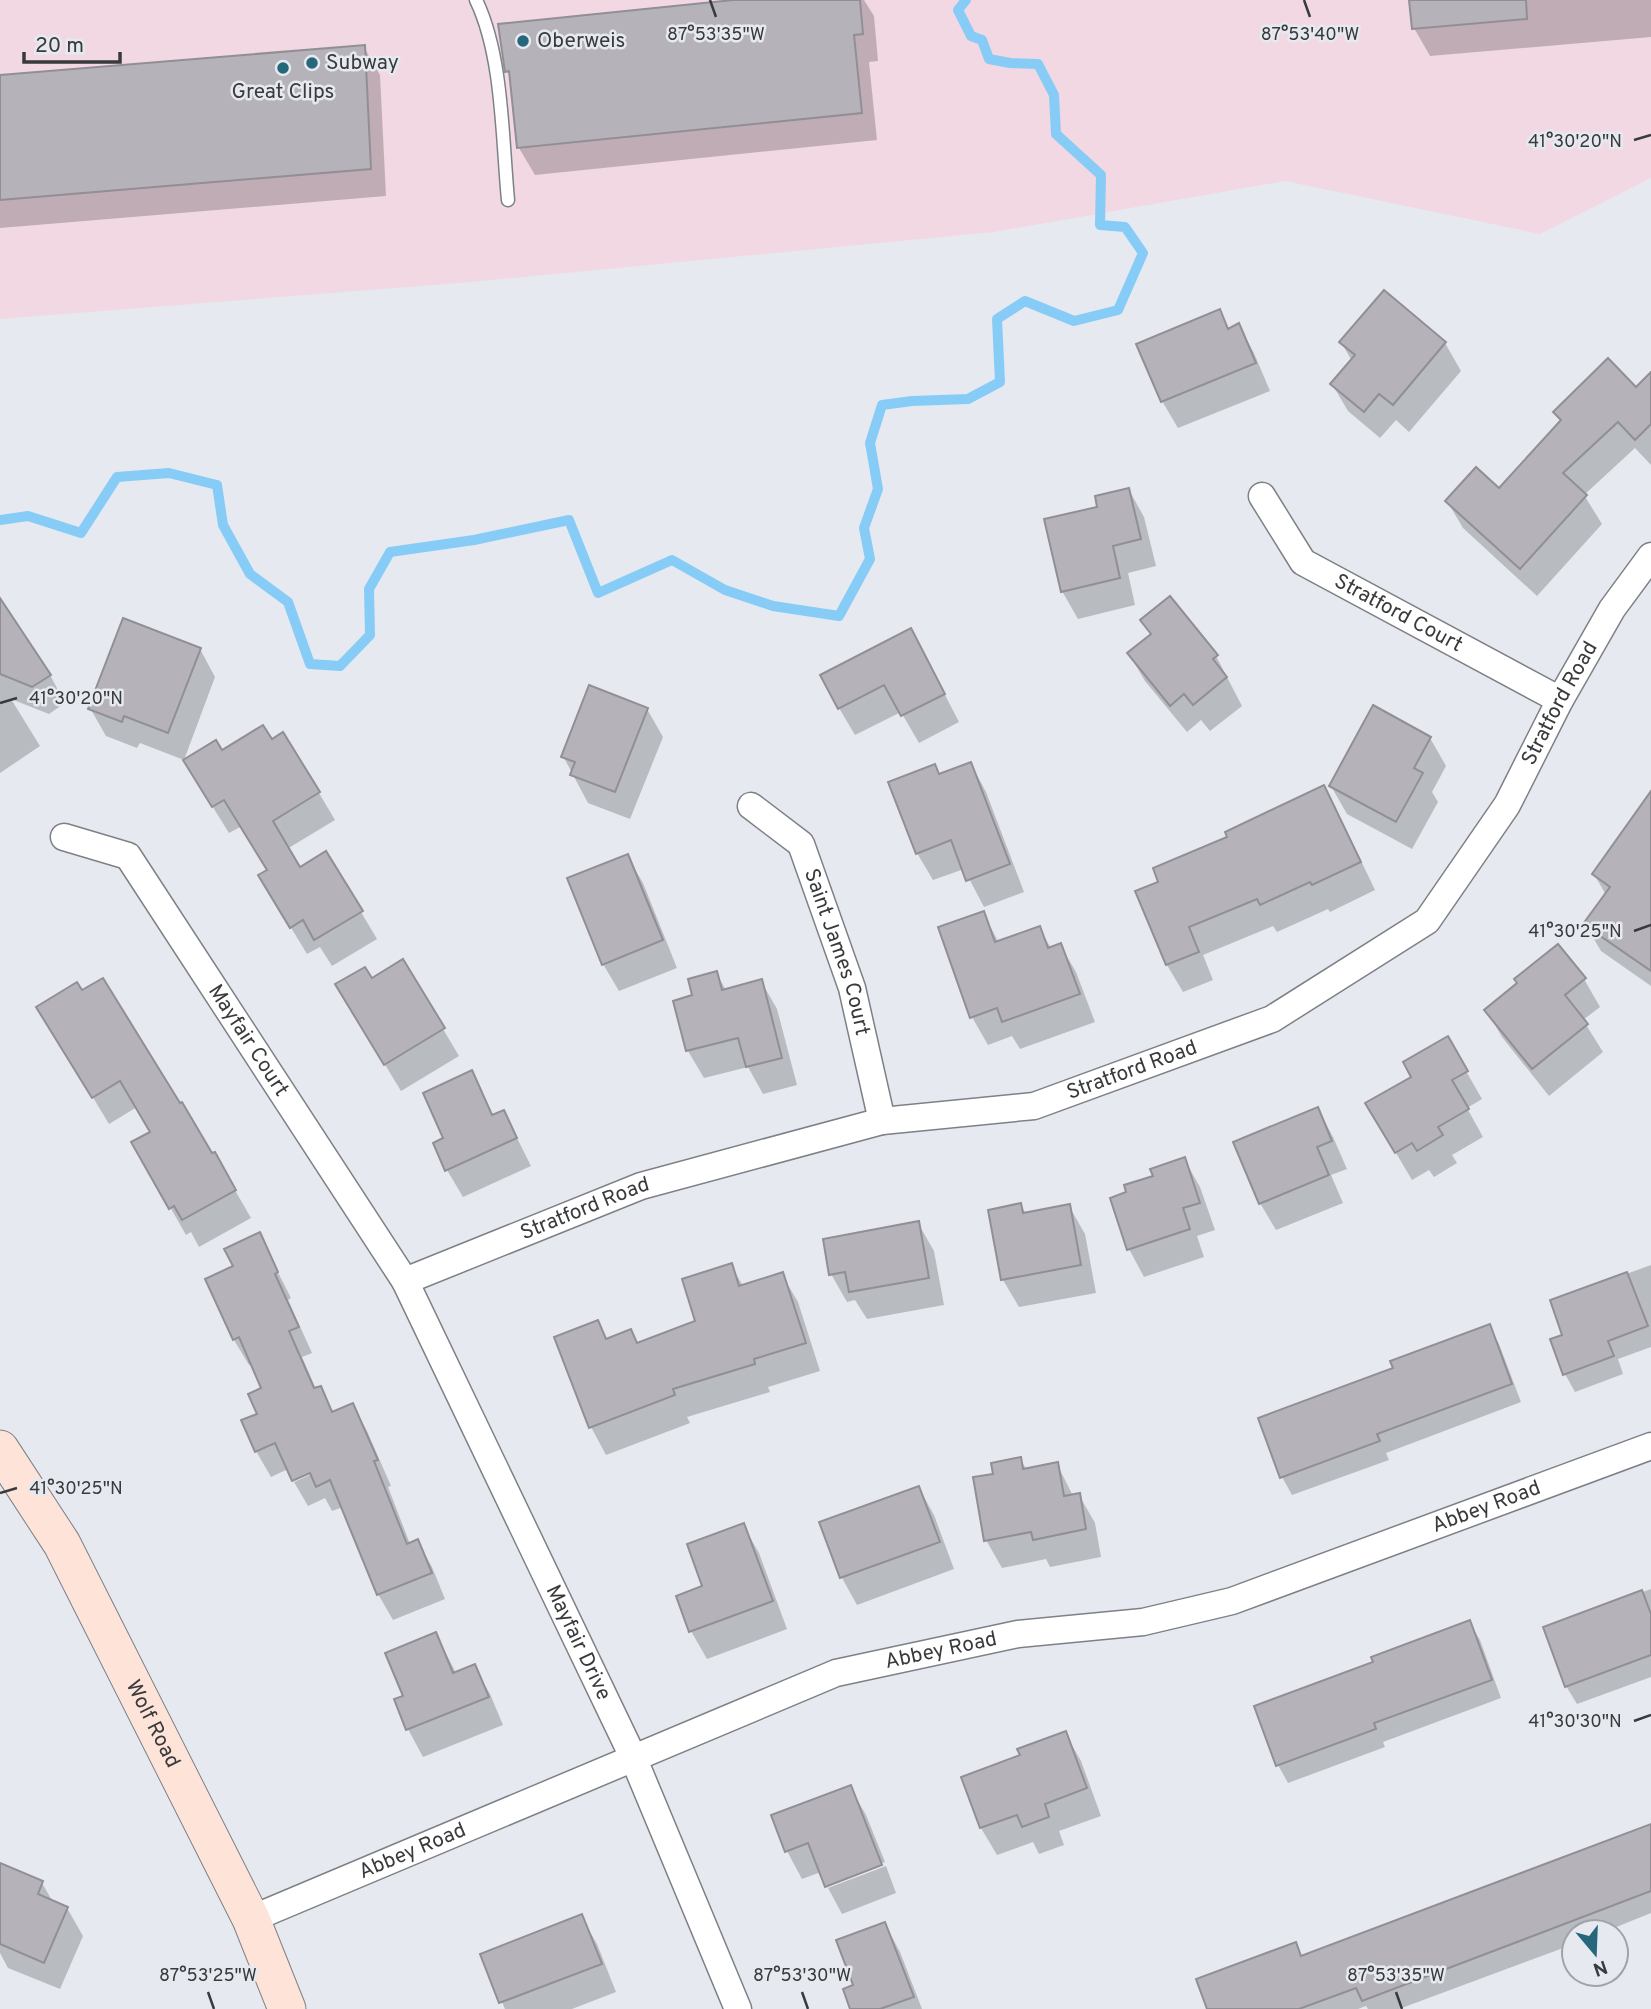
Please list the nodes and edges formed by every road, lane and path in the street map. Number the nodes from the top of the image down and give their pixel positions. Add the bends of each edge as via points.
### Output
1 (476, 0) edge
2 (508, 200) dead end
3 (1262, 496) dead end
4 (1651, 556) edge
5 (1560, 701) junction
6 (751, 806) dead end
7 (64, 837) dead end
8 (882, 1121) junction
9 (405, 1281) junction
10 (1651, 1446) edge
11 (0, 1449) edge
12 (633, 1756) junction
13 (251, 1919) junction
14 (287, 2009) edge
15 (738, 2009) edge

1 - 2 lane via 494,48
3 - 5 street, Stratford Court via 1303,562
4 - 5 street, Stratford Road via 1612,609
5 - 8 street, Stratford Road via 1507,805 1427,921 1272,1019 1034,1107
6 - 8 street, Saint James Court via 800,844 852,988
7 - 9 street, Mayfair Court via 128,856
8 - 9 street, Stratford Road via 641,1186
9 - 12 street, Mayfair Drive
10 - 12 street, Abbey Road via 1232,1601 1143,1622 1018,1634 836,1673
11 - 13 main road, Wolf Road via 62,1544
12 - 13 street, Abbey Road
12 - 15 street, Mayfair Drive
13 - 14 main road, Wolf Road

